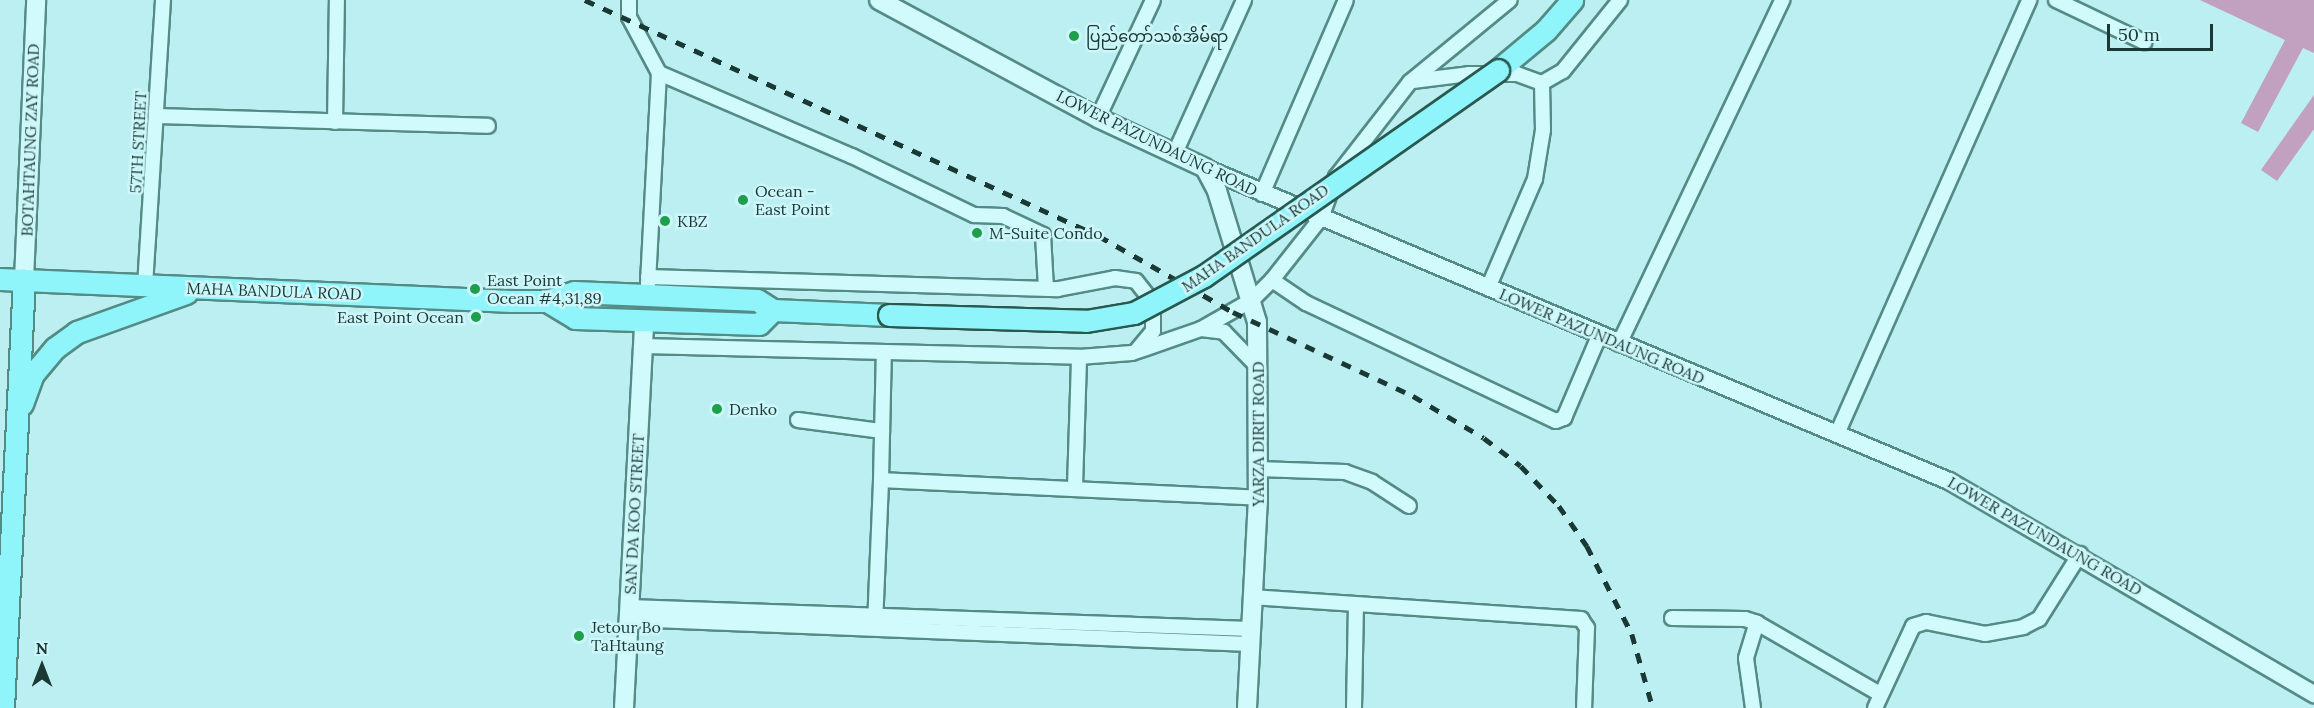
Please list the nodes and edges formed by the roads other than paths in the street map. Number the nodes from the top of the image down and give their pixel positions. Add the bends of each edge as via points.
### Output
1 (36, 0) edge
2 (163, 0) edge
3 (337, 0) edge
4 (629, 0) edge
5 (879, 0) edge
6 (1153, 0) edge
7 (1244, 0) edge
8 (1346, 0) edge
9 (1510, 0) edge
10 (1572, 0) edge
11 (1620, 0) edge
12 (1782, 0) edge
13 (2029, 0) edge
14 (2056, 0) edge
15 (2144, 42) dead end
16 (659, 73) junction
17 (1410, 82) junction
18 (1542, 83) junction
19 (156, 116) junction
20 (1098, 117) junction
21 (334, 122) junction
22 (488, 126) dead end
23 (1175, 153) junction
24 (1205, 168) junction
25 (1262, 194) junction
26 (1321, 218) junction
27 (0, 279) edge
28 (24, 280) junction
29 (1272, 280) junction
30 (145, 286) junction
31 (648, 286) junction
32 (1046, 288) junction
33 (1488, 288) junction
34 (198, 289) junction
35 (1252, 300) junction
36 (547, 301) junction
37 (773, 310) junction
38 (644, 321) junction
39 (1201, 329) junction
40 (1599, 336) junction
41 (1619, 344) junction
42 (643, 346) junction
43 (884, 352) junction
44 (1132, 353) junction
45 (1079, 357) junction
46 (1259, 368) junction
47 (798, 420) dead end
48 (14, 427) junction
49 (882, 431) junction
50 (1837, 434) junction
51 (1258, 469) junction
52 (881, 480) junction
53 (1075, 487) junction
54 (1258, 498) junction
55 (1409, 506) dead end
56 (2080, 554) junction
57 (1251, 597) junction
58 (1356, 606) junction
59 (629, 613) junction
60 (1672, 618) dead end
61 (987, 619) junction
62 (1060, 622) junction
63 (875, 623) junction
64 (1757, 623) junction
65 (985, 635) junction
66 (1251, 637) junction
67 (1061, 638) junction
68 (1880, 694) junction
69 (2314, 694) edge
70 (3, 708) edge
71 (624, 708) edge
72 (1247, 708) edge
73 (1354, 708) edge
74 (1584, 708) edge
75 (1753, 708) edge
76 (1875, 708) edge

1 - 28 main road, BOTAHTAUNG ZAY ROAD
2 - 19 street, 57TH STREET
3 - 21 street
4 - 16 street via 629,17
5 - 20 main road, LOWER PAZUNDAUNG ROAD
6 - 20 street
7 - 23 street
8 - 25 street
9 - 17 street
10 - 37 main road, MAHA BANDULA ROAD, bridge via 1545,30 1498,70 1204,276 1134,313 1086,321
11 - 18 street via 1563,71
12 - 41 street
13 - 50 street
14 - 15 street
16 - 31 street
16 - 32 street via 852,156 974,215 1003,216 1043,235
17 - 18 street via 1469,74 1517,74
17 - 26 street via 1336,177
18 - 33 street via 1544,130 1535,179
19 - 21 street
19 - 30 street, 57TH STREET
20 - 23 main road, LOWER PAZUNDAUNG ROAD
21 - 22 street
23 - 24 main road, LOWER PAZUNDAUNG ROAD
24 - 25 street, LOWER PAZUNDAUNG ROAD
24 - 35 main road, YARZA DIRIT ROAD via 1217,191
25 - 26 street, LOWER PAZUNDAUNG ROAD
26 - 29 street
26 - 33 street, LOWER PAZUNDAUNG ROAD
27 - 28 main road, MAHA BANDULA ROAD
28 - 30 main road, MAHA BANDULA ROAD
28 - 48 main road
29 - 35 street
29 - 40 street via 1306,303 1556,421 1564,418
30 - 34 main road, MAHA BANDULA ROAD
31 - 32 street
31 - 36 main road, MAHA BANDULA ROAD via 574,292
31 - 37 main road, MAHA BANDULA ROAD via 757,300
32 - 44 street via 1114,278 1136,281 1149,294 1156,316 1153,331
33 - 40 street, LOWER PAZUNDAUNG ROAD
34 - 36 main road, MAHA BANDULA ROAD
34 - 48 main road via 114,316 77,332 55,348 33,374
35 - 39 street
35 - 46 main road, YARZA DIRIT ROAD
36 - 38 main road, MAHA BANDULA ROAD via 575,318
37 - 38 main road, MAHA BANDULA ROAD via 759,324
38 - 42 main road, SAN DA KOO STREET
39 - 44 street
39 - 46 street via 1224,332
40 - 41 street, LOWER PAZUNDAUNG ROAD
41 - 50 street, LOWER PAZUNDAUNG ROAD
42 - 43 street
42 - 59 main road, SAN DA KOO STREET
43 - 45 street
43 - 49 street
44 - 45 street
45 - 53 street
46 - 51 main road, YARZA DIRIT ROAD
47 - 49 street
48 - 70 main road
49 - 52 street
50 - 56 street, LOWER PAZUNDAUNG ROAD via 1949,481
51 - 54 main road, YARZA DIRIT ROAD
51 - 55 street via 1345,472 1372,482
52 - 53 street
52 - 63 street
53 - 54 street
54 - 57 main road, YARZA DIRIT ROAD
56 - 68 street via 2039,619 2023,627 1985,634 1926,622 1913,626
56 - 69 street, LOWER PAZUNDAUNG ROAD
57 - 58 street
57 - 66 main road, YARZA DIRIT ROAD
58 - 73 street
58 - 74 street via 1581,619 1587,628
59 - 63 street
59 - 71 main road, SAN DA KOO STREET
60 - 64 street via 1745,619
61 - 62 street
61 - 63 street
61 - 65 street
62 - 66 street
62 - 67 street
63 - 65 street
64 - 68 street
64 - 75 street via 1746,658
65 - 67 street
66 - 67 street
66 - 72 main road, YARZA DIRIT ROAD
68 - 76 street

